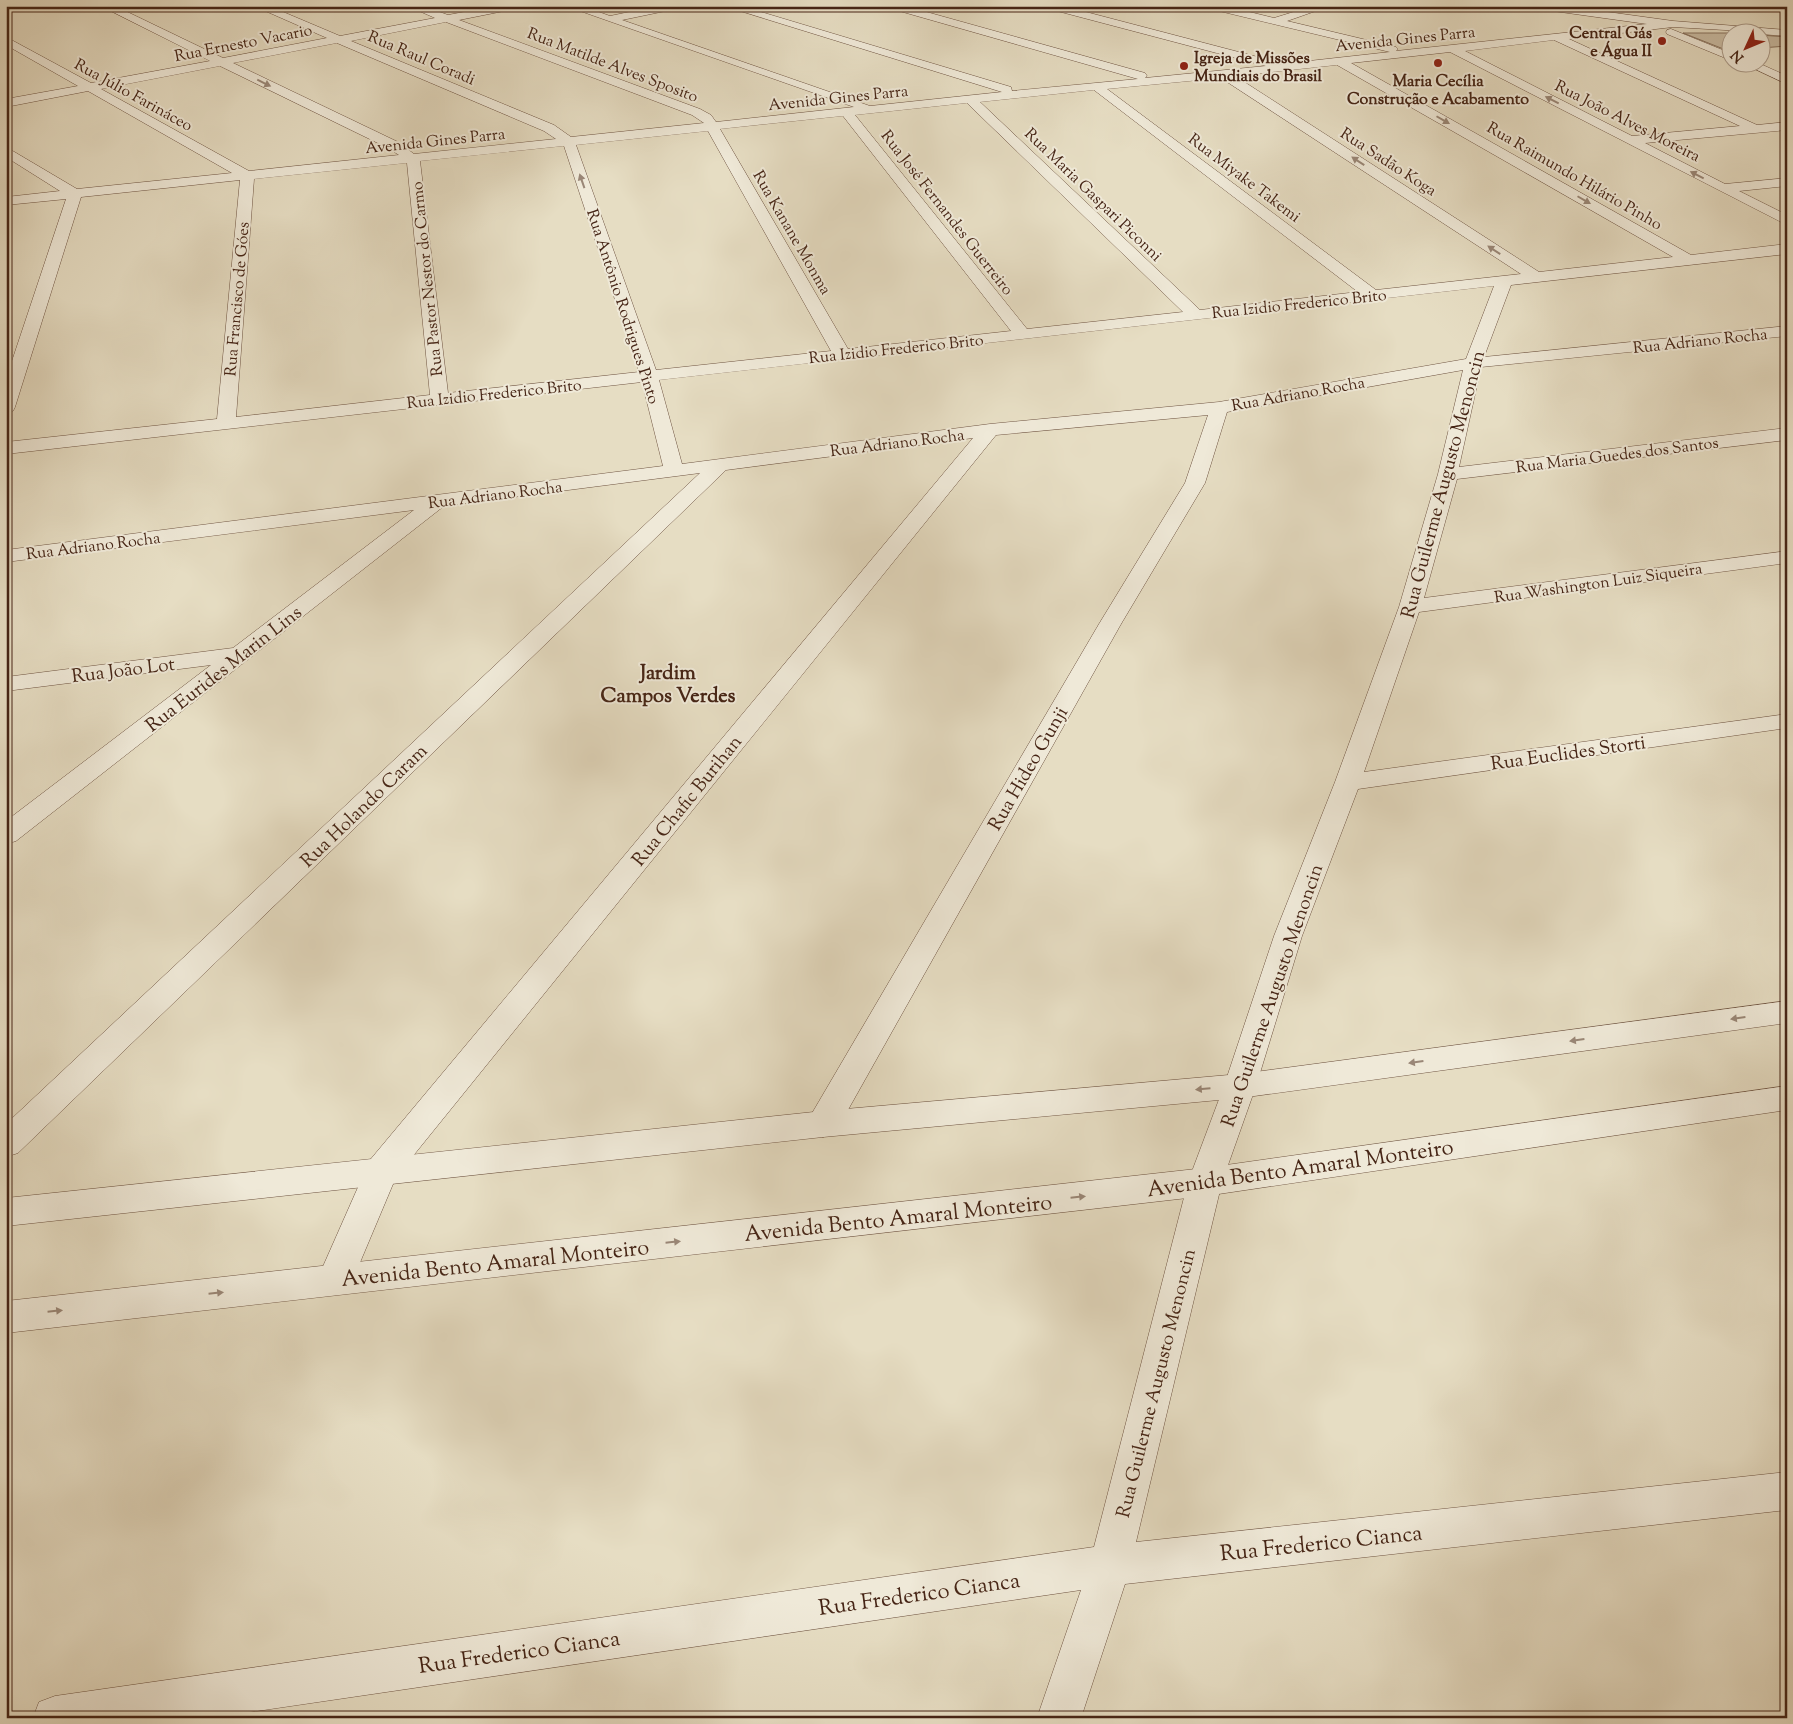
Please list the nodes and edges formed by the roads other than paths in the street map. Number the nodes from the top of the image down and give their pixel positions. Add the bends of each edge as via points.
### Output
1 (106, 6) edge
2 (259, 6) edge
3 (414, 6) edge
4 (514, 6) edge
5 (571, 6) edge
6 (675, 6) edge
7 (729, 6) edge
8 (893, 6) edge
9 (1050, 6) edge
10 (1211, 6) edge
11 (1325, 6) edge
12 (1539, 6) edge
13 (1657, 11) dead end
14 (448, 19) junction
15 (1636, 19) junction
16 (610, 20) junction
17 (1274, 21) junction
18 (1673, 24) junction
19 (1658, 26) junction
20 (1787, 33) edge
21 (1558, 38) junction
22 (6, 40) edge
23 (341, 40) junction
24 (1453, 49) junction
25 (1720, 53) edge
26 (1413, 54) junction
27 (220, 62) junction
28 (1340, 62) junction
29 (1287, 67) junction
30 (1768, 72) edge
31 (1223, 74) junction
32 (1787, 80) edge
33 (1156, 81) junction
34 (88, 87) junction
35 (1096, 87) junction
36 (1020, 94) junction
37 (970, 99) junction
38 (6, 103) edge
39 (872, 109) junction
40 (846, 112) junction
41 (1787, 126) edge
42 (713, 127) junction
43 (1756, 129) junction
44 (1630, 140) junction
45 (569, 142) junction
46 (6, 151) edge
47 (413, 159) junction
48 (247, 176) junction
49 (1787, 182) edge
50 (1722, 188) junction
51 (75, 194) junction
52 (6, 201) edge
53 (1787, 221) edge
54 (1787, 249) edge
55 (1689, 260) junction
56 (1535, 276) junction
57 (1505, 280) junction
58 (1372, 294) junction
59 (1195, 314) junction
60 (1787, 331) edge
61 (1022, 334) junction
62 (842, 354) junction
63 (1473, 362) junction
64 (649, 376) junction
65 (440, 399) junction
66 (6, 407) edge
67 (1219, 408) junction
68 (226, 423) junction
69 (990, 430) junction
70 (1787, 434) edge
71 (6, 448) edge
72 (720, 465) junction
73 (674, 471) junction
74 (1448, 474) junction
75 (439, 501) junction
76 (6, 556) edge
77 (1787, 557) edge
78 (1410, 607) junction
79 (240, 654) junction
80 (6, 684) edge
81 (1787, 721) edge
82 (1348, 782) junction
83 (6, 835) edge
84 (1787, 1012) edge
85 (1240, 1086) junction
86 (1787, 1098) edge
87 (823, 1124) junction
88 (6, 1144) edge
89 (382, 1170) junction
90 (1205, 1182) junction
91 (6, 1212) edge
92 (336, 1280) junction
93 (6, 1317) edge
94 (1787, 1491) edge
95 (1110, 1565) junction
96 (55, 1718) edge
97 (1060, 1718) edge

1 - 27 street
2 - 23 street, Rua Raul Coradi
3 - 14 street, Rua Matilde Alves Sposito
4 - 14 street, Rua Ernesto Vacario
5 - 16 street
6 - 16 street
7 - 36 street
8 - 33 street
9 - 29 street
10 - 17 street
11 - 17 street
12 - 15 street
13 - 15 street
14 - 23 street, Rua Ernesto Vacario
14 - 42 street, Rua Matilde Alves Sposito via 696,112 707,118
15 - 18 street
16 - 39 street
17 - 26 street
18 - 19 street, Avenida Gines Parra
18 - 20 street
19 - 21 street, Avenida Gines Parra
19 - 25 street
21 - 24 street, Avenida Gines Parra
21 - 43 street
22 - 34 street, Rua Júlio Farináceo
23 - 27 street, Rua Ernesto Vacario
23 - 45 street, Rua Raul Coradi via 549,128
24 - 26 street, Avenida Gines Parra
44 -> 24 street, Rua João Alves Moreira
26 - 28 street, Avenida Gines Parra
27 - 34 street, Rua Ernesto Vacario
27 -> 47 street via 393,145
28 - 29 street, Avenida Gines Parra
28 -> 55 street, Rua Raimundo Hilário Pinho
29 - 31 street, Avenida Gines Parra
30 - 32 street
31 - 33 street, Avenida Gines Parra
56 -> 31 street, Rua Sadão Koga
33 - 35 street, Avenida Gines Parra
34 - 38 street, Rua Ernesto Vacario
34 - 48 street, Rua Júlio Farináceo
35 - 36 street, Avenida Gines Parra
35 - 58 street, Rua Miyake Takemi
36 - 37 street, Avenida Gines Parra
37 - 39 street, Avenida Gines Parra
37 - 59 street, Rua Maria Gaspari Piconni
39 - 40 street, Avenida Gines Parra
40 - 42 street, Avenida Gines Parra
40 - 61 street, Rua José Fernandes Guerreiro
41 - 43 street
42 - 45 street, Avenida Gines Parra
42 - 62 street, Rua Kanane Monma
43 - 44 street
50 -> 44 street, Rua João Alves Moreira
45 - 47 street, Avenida Gines Parra
64 -> 45 street, Rua Antônio Rodrigues Pinto
46 - 51 street
47 - 48 street, Avenida Gines Parra
47 - 65 street, Rua Pastor Nestor do Carmo
48 - 51 street, Avenida Gines Parra
48 - 68 street, Rua Francisco de Góes
49 - 50 street
50 - 53 street, Rua João Alves Moreira
51 - 52 street, Avenida Gines Parra
51 - 66 street
54 - 55 street, Rua Izidio Frederico Brito
55 - 56 street, Rua Izidio Frederico Brito
56 - 57 street, Rua Izidio Frederico Brito
57 - 58 street, Rua Izidio Frederico Brito
57 - 63 street, Rua Guilerme Augusto Menoncin
58 - 59 street, Rua Izidio Frederico Brito
59 - 61 street, Rua Izidio Frederico Brito
60 - 63 street, Rua Adriano Rocha
61 - 62 street, Rua Izidio Frederico Brito
62 - 64 street, Rua Izidio Frederico Brito
63 - 67 street, Rua Adriano Rocha
63 - 74 street, Rua Guilerme Augusto Menoncin
64 - 65 street, Rua Izidio Frederico Brito
64 - 73 street, Rua Antônio Rodrigues Pinto
65 - 68 street, Rua Izidio Frederico Brito
67 - 69 street, Rua Adriano Rocha
67 - 87 street, Rua Hideo Gunji via 1194,483
68 - 71 street, Rua Izidio Frederico Brito
69 - 72 street, Rua Adriano Rocha
69 - 89 street, Rua Chafic Burihan
70 - 74 street, Rua Maria Guedes dos Santos
72 - 73 street, Rua Adriano Rocha
72 - 88 street, Rua Holando Caram
73 - 75 street, Rua Adriano Rocha
74 - 78 street, Rua Guilerme Augusto Menoncin
75 - 76 street, Rua Adriano Rocha
75 - 79 street, Rua Eurides Marin Lins
77 - 78 street, Rua Washington Luiz Siqueira
78 - 82 street, Rua Guilerme Augusto Menoncin
79 - 80 street, Rua João Lot
79 - 83 street, Rua Eurides Marin Lins
81 - 82 street, Rua Euclides Storti
82 - 85 street, Rua Guilerme Augusto Menoncin via 1288,936
84 -> 85 street
85 -> 87 street
85 - 90 street, Rua Guilerme Augusto Menoncin
86 - 90 street, Avenida Bento Amaral Monteiro
87 - 89 street
89 - 91 street
89 - 92 street, Rua Chafic Burihan
92 -> 90 street, Avenida Bento Amaral Monteiro
90 - 95 street, Rua Guilerme Augusto Menoncin
93 -> 92 street, Avenida Bento Amaral Monteiro
94 - 95 street, Rua Frederico Cianca
95 - 96 street, Rua Frederico Cianca
95 - 97 street, Rua Guilerme Augusto Menoncin

